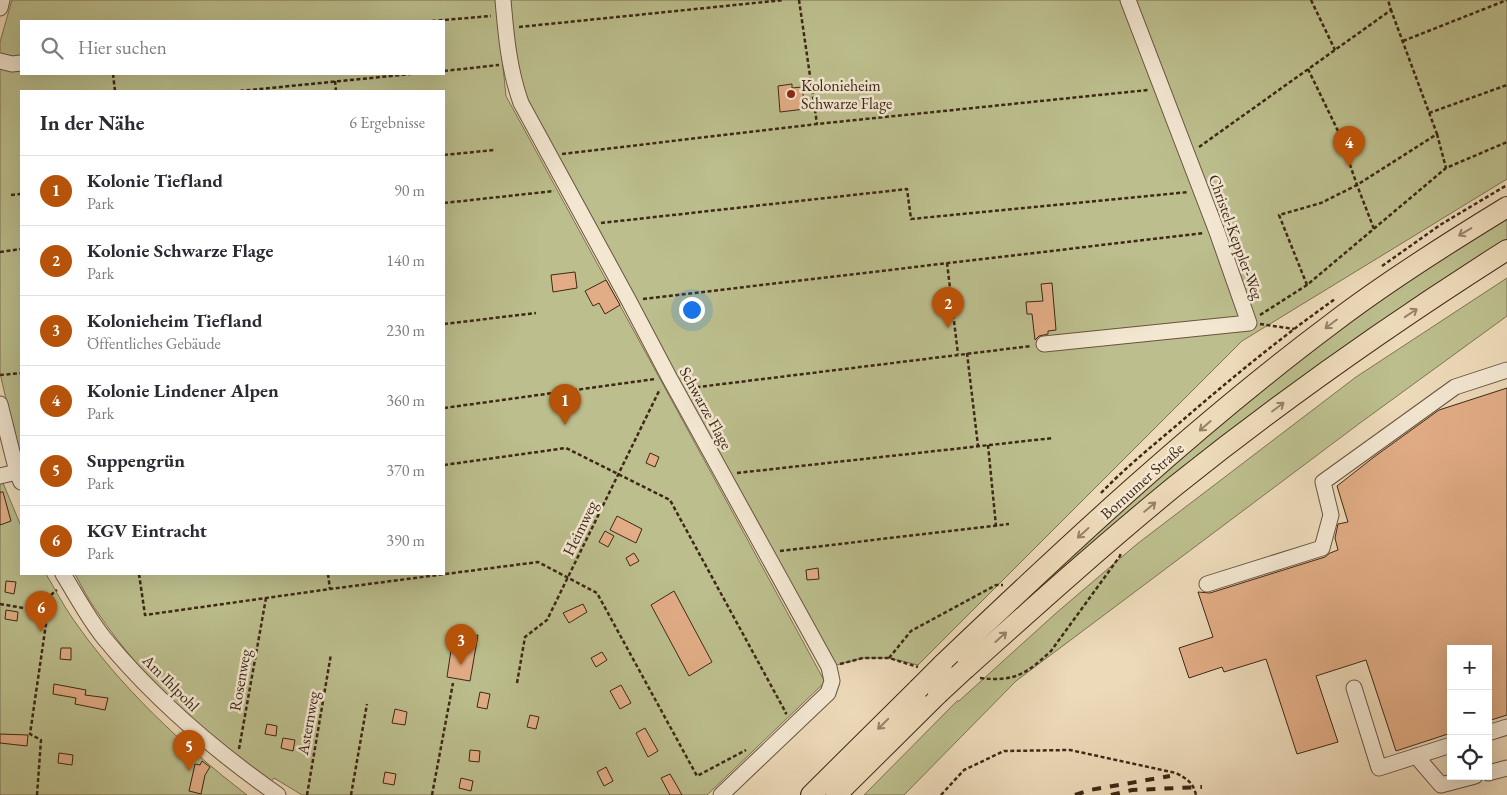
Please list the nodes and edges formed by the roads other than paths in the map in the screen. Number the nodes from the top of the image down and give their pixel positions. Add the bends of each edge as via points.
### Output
1 (2, 0) edge
2 (1128, 0) edge
3 (0, 8) edge
4 (504, 15) edge
5 (0, 61) edge
6 (20, 63) edge
7 (1507, 207) edge
8 (1507, 250) edge
9 (1044, 344) road end
10 (1507, 370) edge
11 (0, 404) edge
12 (0, 476) edge
13 (19, 477) edge
14 (65, 578) edge
15 (1207, 584) dead end
16 (1354, 688) dead end
17 (1507, 727) edge
18 (1492, 732) edge
19 (1447, 746) edge
20 (1416, 756) junction
21 (1507, 768) edge
22 (1492, 772) edge
23 (1460, 780) edge
24 (278, 795) edge
25 (721, 795) edge
26 (811, 795) edge
27 (836, 795) edge

1 - 3 lane
2 - 9 lane, Christel-Keppler-Weg via 1249,323
4 - 25 lane, Schwarze Flage via 510,64 521,103 630,301 668,382 829,667 832,681 828,693
5 - 6 lane
7 -> 26 main road, Bornumer Straße, bridge via 1395,278 1335,321 1153,470 942,664
27 -> 8 main road, Bornumer Straße, bridge via 938,694 973,674 1076,570 1175,487 1388,328
10 - 15 lane via 1455,387 1323,482 1332,515 1322,548
11 - 13 lane
12 - 13 lane
14 - 24 lane, Am Ihlpohl via 103,636 151,690 236,766
16 - 20 lane via 1379,768
17 - 18 lane
19 - 20 lane
20 - 23 lane via 1441,785
21 - 22 lane

